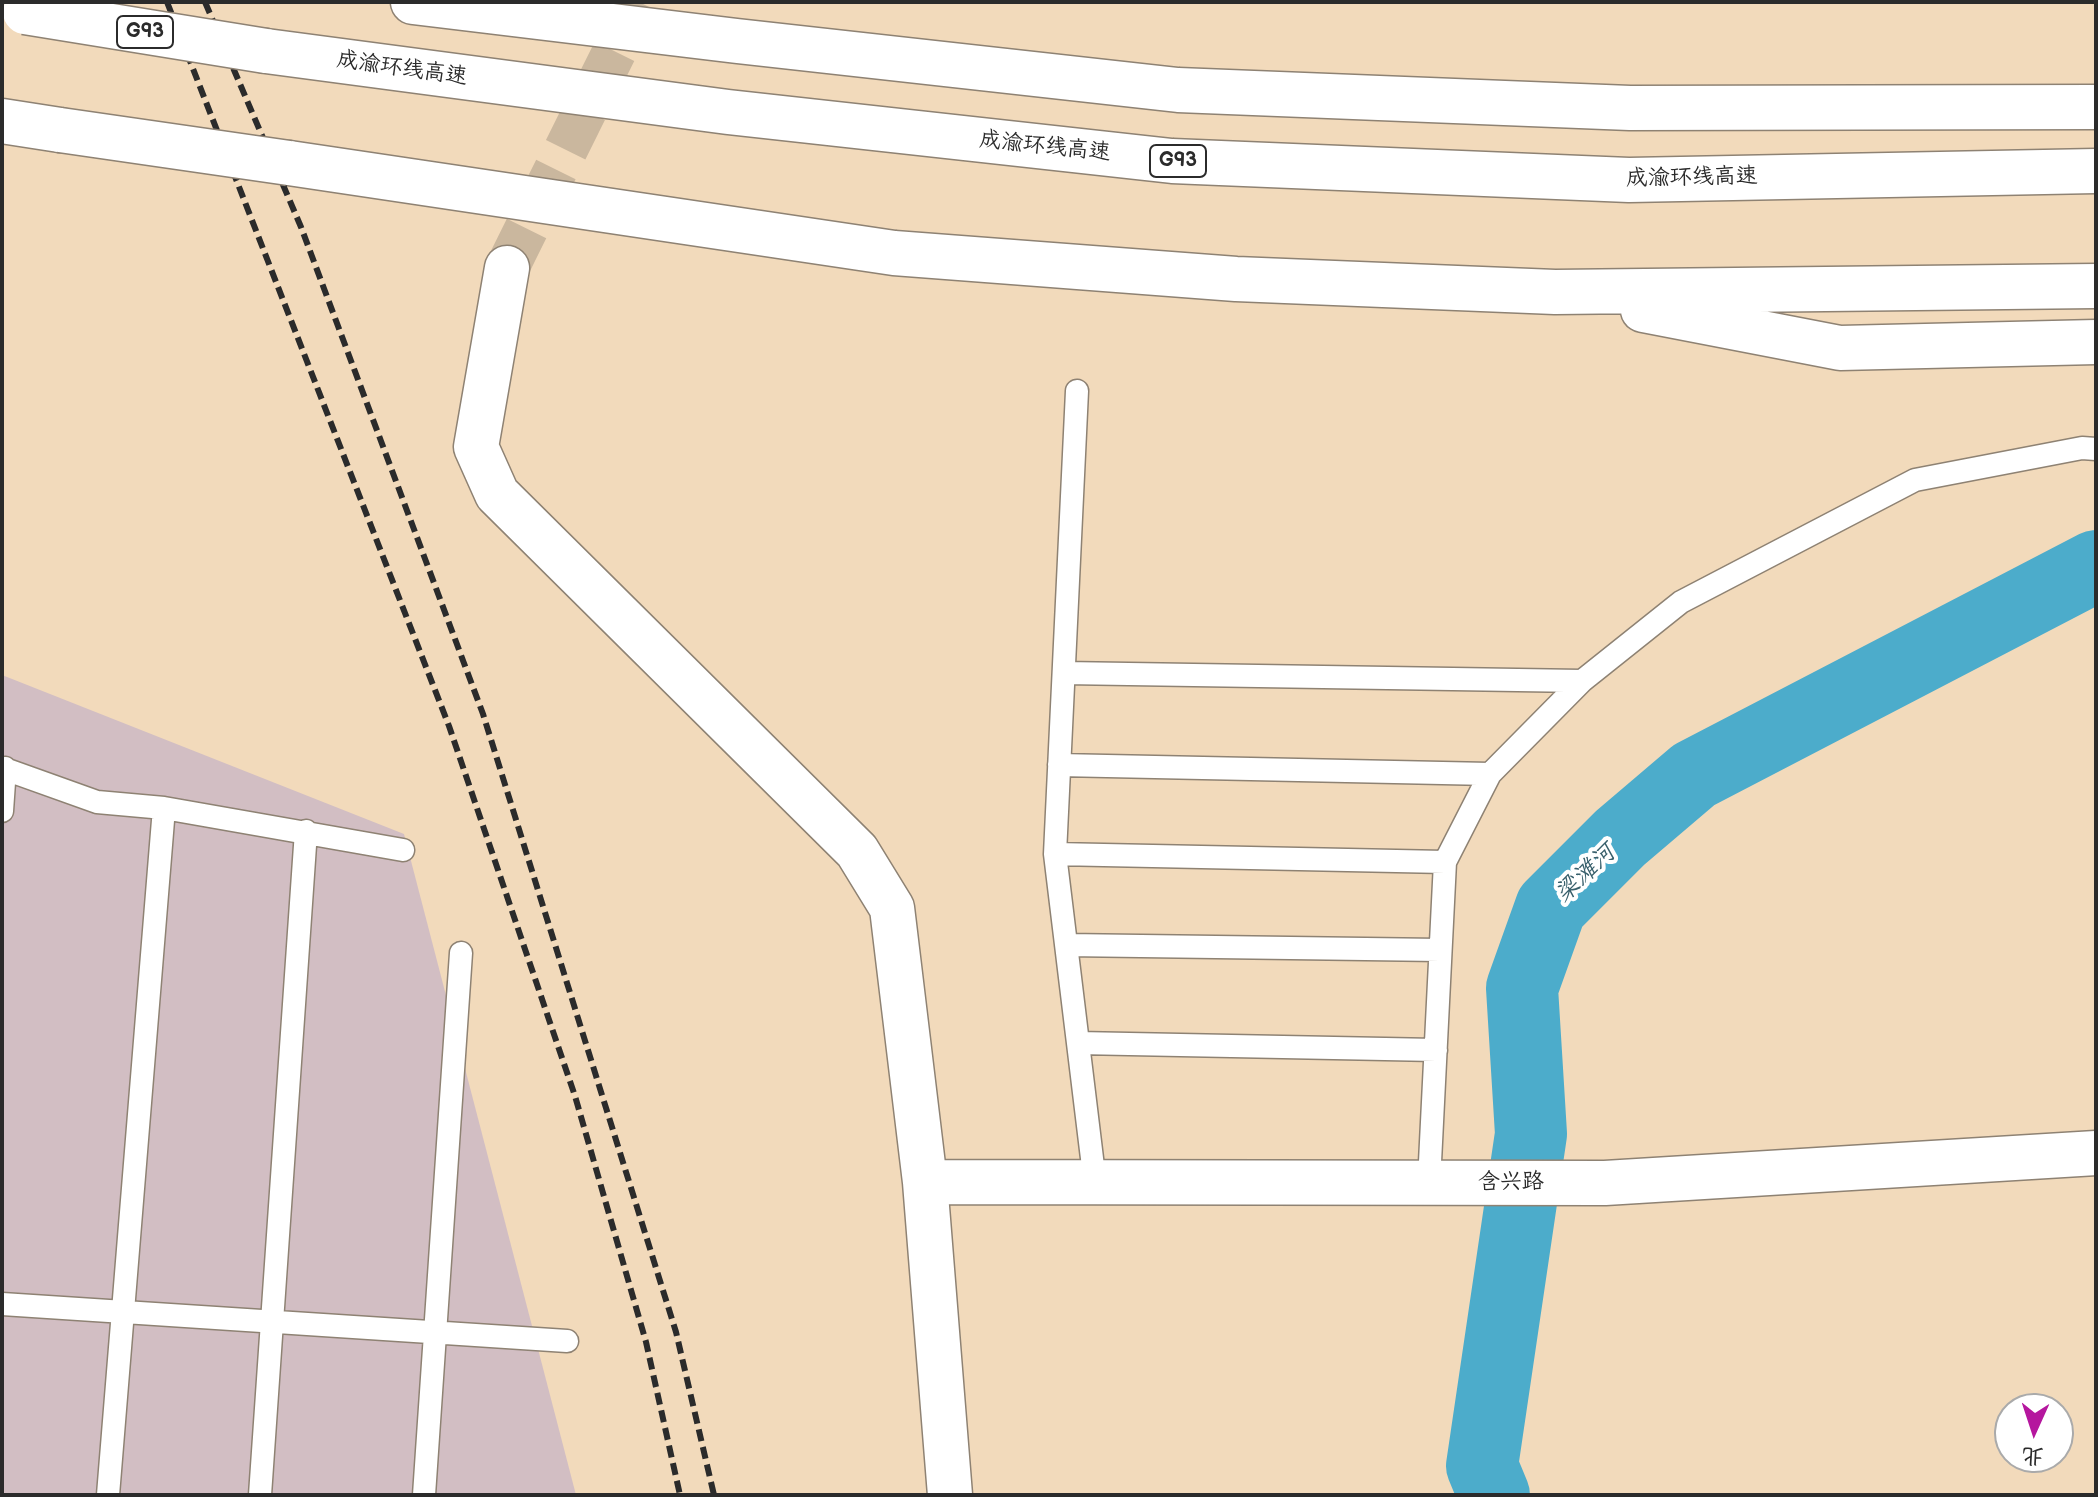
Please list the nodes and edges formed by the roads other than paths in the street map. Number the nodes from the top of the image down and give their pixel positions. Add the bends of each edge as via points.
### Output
1 (413, 2) edge
2 (14, 11) edge
3 (2096, 107) edge
4 (2, 121) edge
5 (2096, 171) edge
6 (507, 268) tunnel mouth
7 (2096, 286) edge
8 (1555, 292) junction
9 (2096, 342) edge
10 (1077, 391) dead end
11 (2096, 449) edge
12 (1064, 673) junction
13 (1582, 681) junction
14 (1059, 765) junction
15 (3, 768) edge
16 (1490, 774) junction
17 (164, 808) junction
18 (2, 811) edge
19 (306, 831) junction
20 (403, 850) dead end
21 (1055, 854) junction
22 (1445, 862) junction
23 (1066, 945) junction
24 (1440, 950) junction
25 (461, 953) dead end
26 (1078, 1043) junction
27 (1436, 1050) junction
28 (2095, 1150) edge
29 (925, 1182) junction
30 (1445, 1182) junction
31 (1095, 1183) junction
32 (2, 1304) edge
33 (123, 1312) junction
34 (272, 1322) junction
35 (435, 1332) junction
36 (567, 1341) dead end
37 (108, 1495) edge
38 (260, 1495) edge
39 (424, 1495) edge
40 (950, 1495) edge

1 - 3 main road via 1178,90 1630,108
2 - 5 main road, 成渝环线高速 / G93, bridge via 266,51 728,112 1172,161 1629,180
4 - 8 main road, bridge via 894,253 1236,279
6 - 29 main road via 476,447 497,494 864,862 892,908
7 - 8 main road
8 - 9 main road via 1840,348
10 - 12 lane
11 - 13 lane via 1915,480 1681,602
12 - 13 lane
12 - 14 lane
13 - 16 lane
14 - 16 lane
14 - 21 lane
15 - 17 lane via 97,802
15 - 18 lane
16 - 22 lane
17 - 19 lane
17 - 33 lane
19 - 20 lane
19 - 34 lane
21 - 22 lane
21 - 23 lane
22 - 24 lane
23 - 24 lane
23 - 26 lane
24 - 27 lane
25 - 35 lane
26 - 27 lane
26 - 31 lane
27 - 30 lane
28 - 30 main road, 含兴路 via 1605,1183
29 - 31 main road, 含兴路
29 - 40 main road
30 - 31 main road, 含兴路
32 - 33 lane
33 - 34 lane
33 - 37 lane
34 - 35 lane
34 - 38 lane
35 - 36 lane
35 - 39 lane

